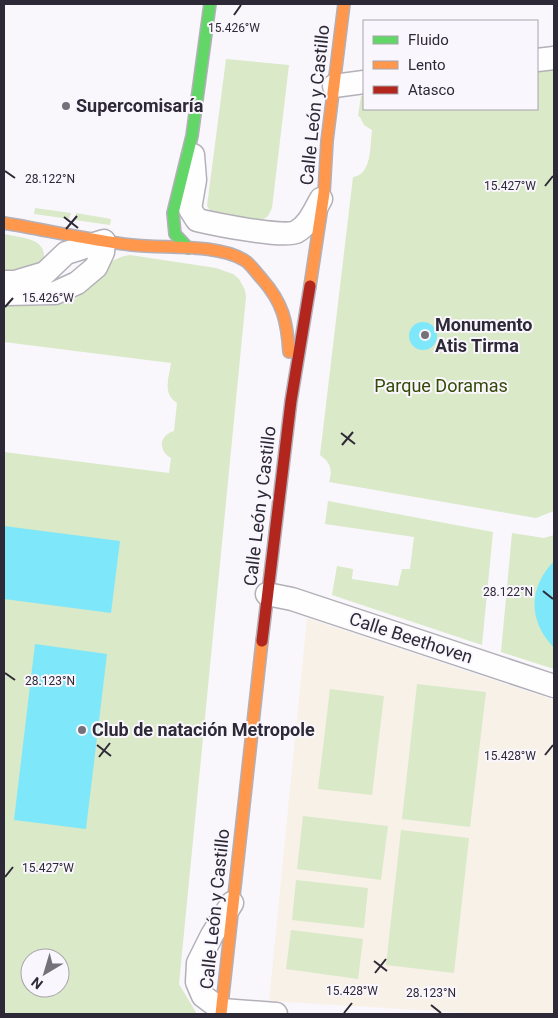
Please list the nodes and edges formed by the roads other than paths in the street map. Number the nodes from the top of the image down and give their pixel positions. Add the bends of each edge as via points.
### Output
1 (210, 4) edge
2 (344, 4) edge
3 (554, 58) edge
4 (538, 60) edge
5 (363, 82) edge
6 (334, 86) junction
7 (192, 136) junction
8 (324, 193) junction
9 (173, 213) junction
10 (4, 223) edge
11 (104, 241) junction
12 (134, 245) junction
13 (188, 248) junction
14 (4, 282) edge
15 (4, 294) edge
16 (291, 402) junction
17 (267, 594) junction
18 (554, 686) edge
19 (234, 900) joint
20 (222, 1012) edge
21 (276, 1014) edge

1 - 7 street
2 - 6 street, Calle León y Castillo
3 - 4 street
5 - 6 street
6 - 8 street, Calle León y Castillo
7 - 8 street via 195,180 190,209 197,220 257,231 294,233 308,224
7 - 9 street
8 - 16 street, Calle León y Castillo
9 - 12 street via 157,231
9 - 13 street via 175,234
10 - 11 street
11 - 12 street
11 - 14 street via 66,253 44,273
11 - 15 street via 96,267 77,283 55,293
12 - 13 street
13 - 16 street via 244,260 275,294 288,323
16 - 17 street, Calle León y Castillo
17 - 18 street, Calle Beethoven via 292,599
17 - 19 street, Calle León y Castillo
19 - 20 street via 198,963 197,982 203,996
20 - 21 street

